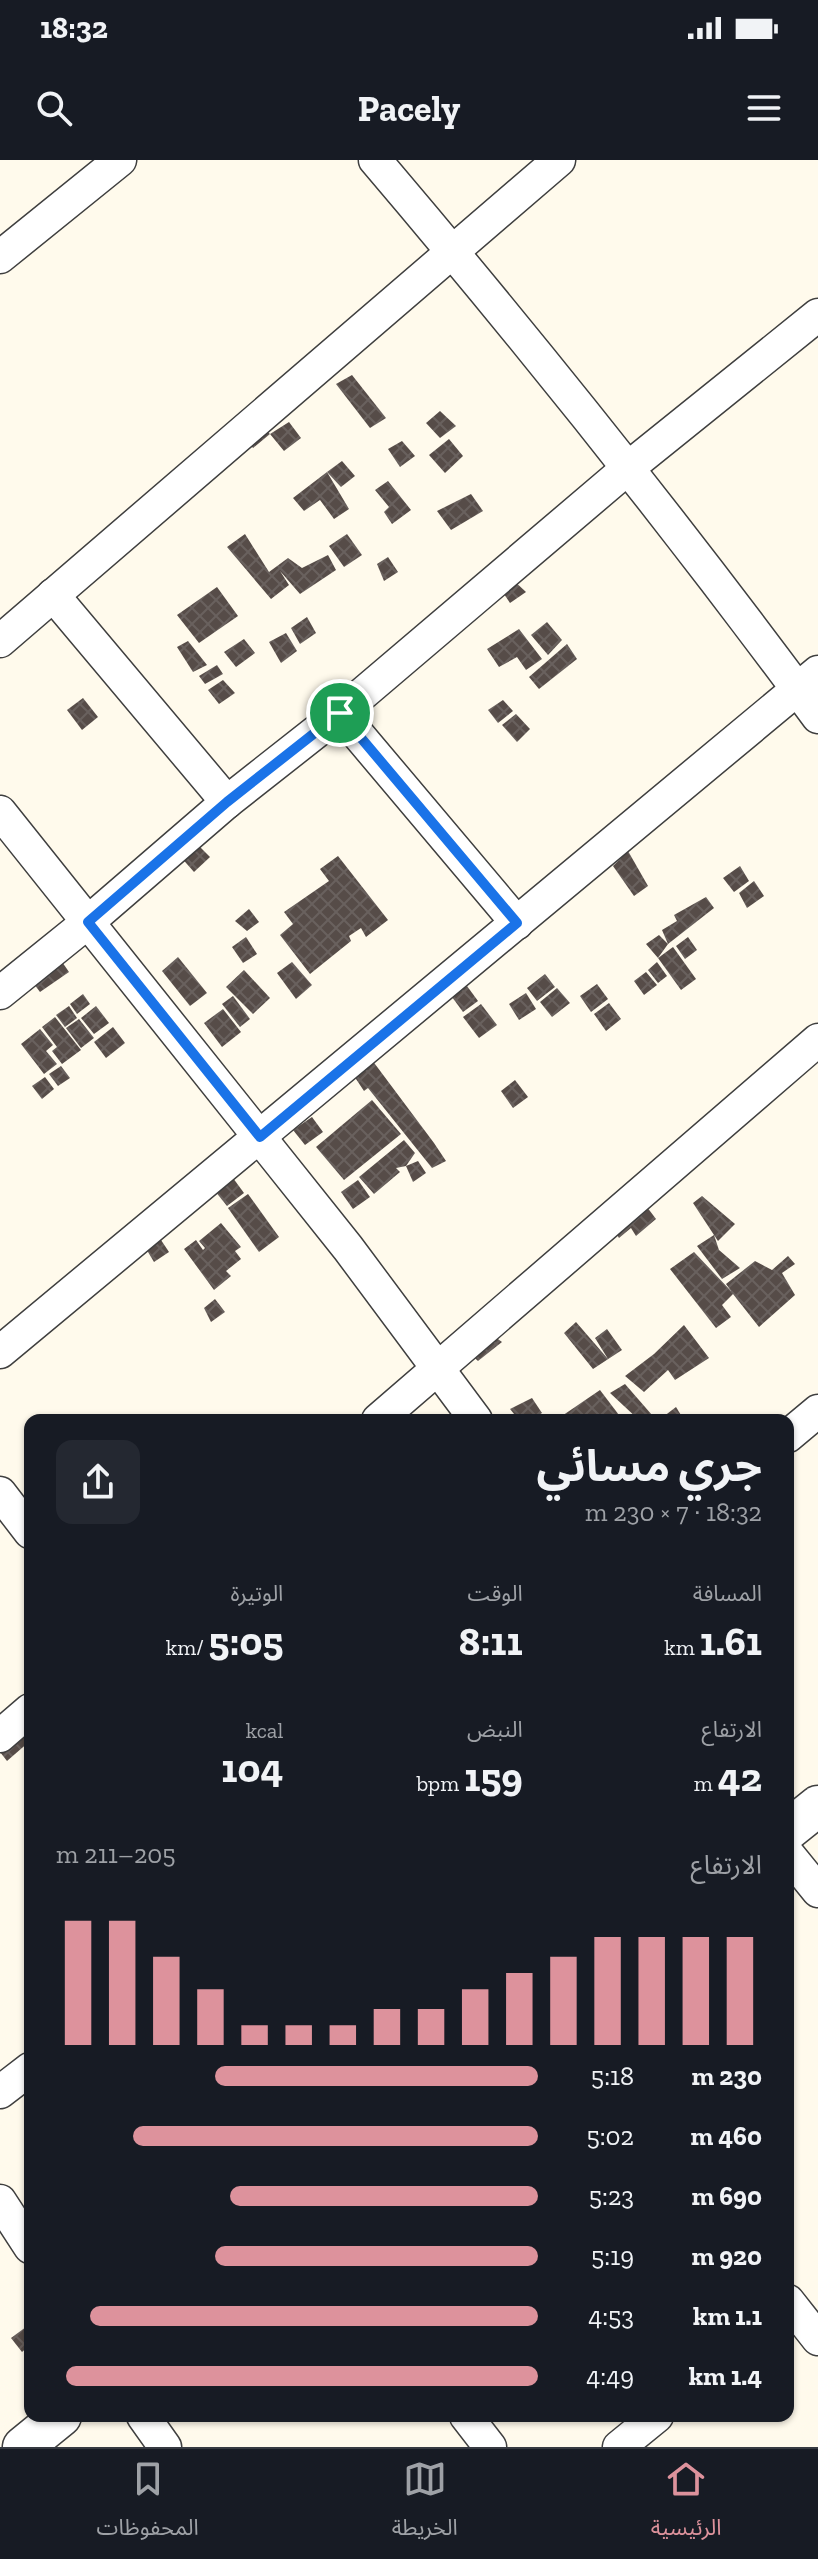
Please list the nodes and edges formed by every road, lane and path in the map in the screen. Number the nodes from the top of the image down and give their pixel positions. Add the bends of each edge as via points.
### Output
1 (120, 160) edge
2 (375, 160) edge
3 (559, 160) edge
4 (452, 250) junction
5 (0, 257) edge
6 (818, 315) edge
7 (628, 468) junction
8 (53, 595) junction
9 (0, 641) edge
10 (808, 681) edge
11 (340, 713) junction
12 (818, 717) edge
13 (227, 802) junction
14 (0, 812) edge
15 (88, 922) junction
16 (517, 923) junction
17 (0, 993) edge
18 (818, 1040) edge
19 (260, 1137) junction
20 (0, 1352) edge
21 (439, 1370) junction
22 (818, 1411) edge
23 (385, 1414) edge
24 (472, 1414) edge
25 (794, 1431) edge
26 (0, 1493) edge
27 (24, 1524) edge
28 (24, 1715) edge
29 (0, 1736) edge
30 (818, 1806) edge
31 (794, 1825) edge
32 (794, 1861) edge
33 (818, 1891) edge
34 (24, 2074) edge
35 (0, 2092) edge
36 (0, 2201) edge
37 (24, 2238) edge
38 (794, 2312) edge
39 (818, 2339) edge
40 (54, 2422) edge
41 (147, 2422) edge
42 (471, 2422) edge
43 (650, 2422) edge
44 (23, 2447) edge
45 (165, 2447) edge
46 (490, 2447) edge
47 (619, 2447) edge

1 - 5 street
2 - 4 street
3 - 4 street
4 - 7 street
4 - 8 street
6 - 7 street
7 - 10 street
7 - 11 street
8 - 9 street
8 - 13 street
10 - 12 street
10 - 16 street
11 - 13 street
11 - 16 street
13 - 15 street
14 - 15 street
15 - 17 street
15 - 19 street
16 - 19 street
18 - 21 street
19 - 20 street
19 - 21 street
21 - 23 street
21 - 24 street
22 - 25 street
26 - 27 street
28 - 29 street
30 - 31 street
32 - 33 street
34 - 35 street
36 - 37 street
38 - 39 street
40 - 44 street
41 - 45 street
42 - 46 street
43 - 47 street

